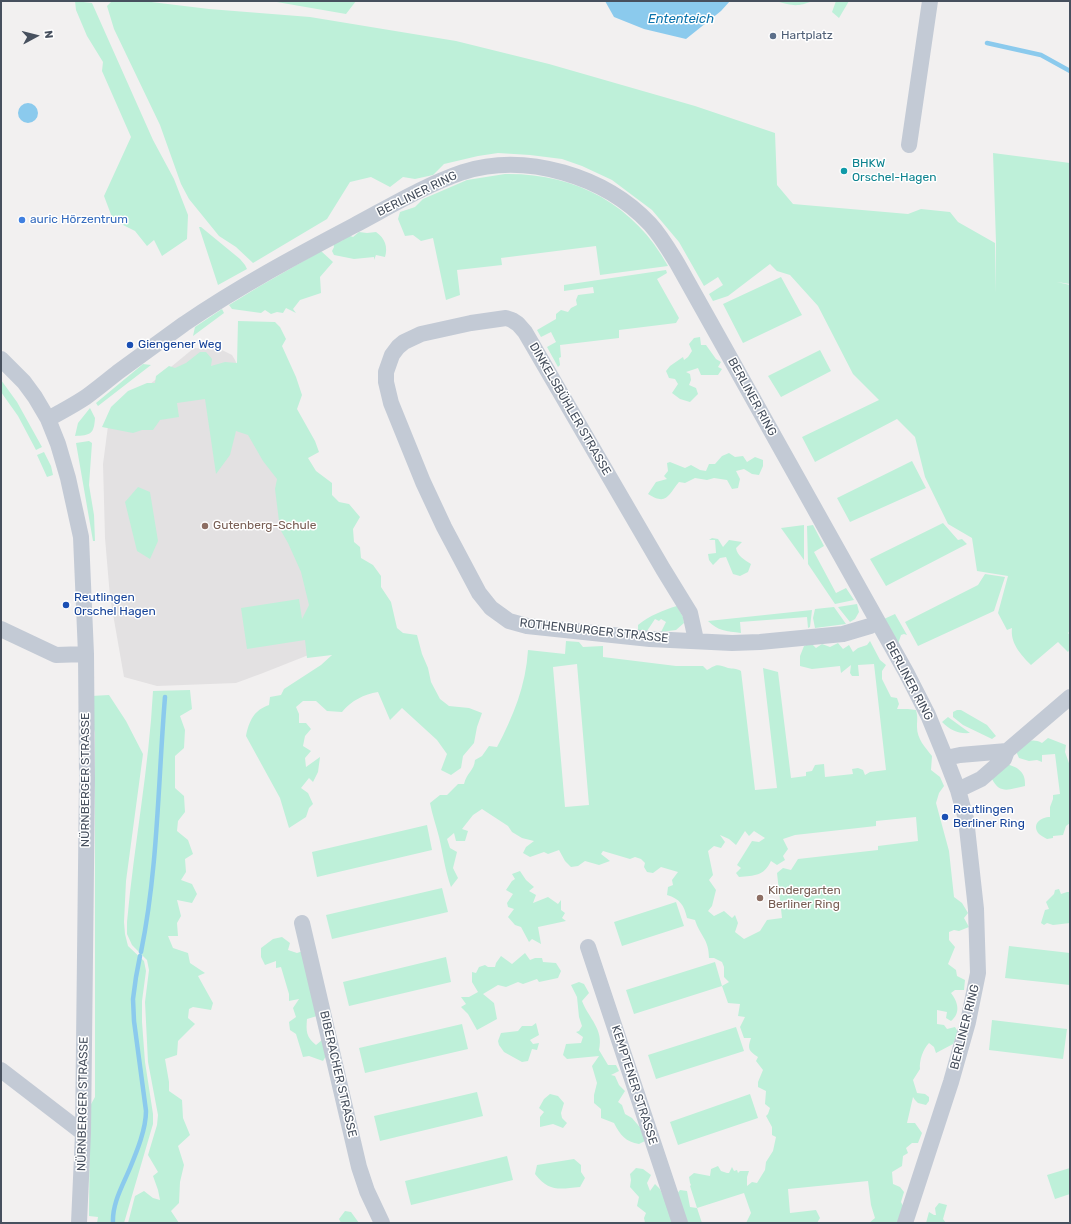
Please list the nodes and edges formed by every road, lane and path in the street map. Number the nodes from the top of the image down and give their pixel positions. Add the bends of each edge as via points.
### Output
1 (930, 1) edge
2 (909, 145) dead end
3 (1, 359) edge
4 (386, 382) joint
5 (48, 419) junction
6 (877, 622) junction
7 (1, 629) edge
8 (696, 640) junction
9 (86, 654) junction
10 (1070, 697) edge
11 (1008, 751) junction
12 (946, 758) junction
13 (958, 790) junction
14 (302, 923) dead end
15 (588, 947) dead end
16 (1, 1070) edge
17 (83, 1133) junction
18 (79, 1223) edge
19 (382, 1223) edge
20 (680, 1223) edge
21 (905, 1223) edge

1 - 2 street
3 - 5 street, NÜRNBERGER STRASSE via 24,382
4 - 8 street, ROTHENBURGER STRASSE via 391,403 423,482 479,593 491,608 518,624 650,639
4 - 8 street, DINKELSBÜHLER STRASSE via 392,354 412,338 433,331 497,319 506,318 518,324 690,613
5 - 6 street, BERLINER RING via 86,397 221,300 421,190 464,172 485,167 524,166 562,172 596,185 616,197 636,211 658,234 677,263
5 - 9 street, NÜRNBERGER STRASSE via 68,478 81,537
6 - 8 street, ROTHENBURGER STRASSE via 855,631 830,636 732,643
6 - 12 street, BERLINER RING via 928,715
7 - 9 street via 56,655
9 - 17 street, NÜRNBERGER STRASSE
10 - 11 street
11 - 12 street
11 - 13 street via 1004,759 981,779
12 - 13 street, BERLINER RING
13 - 21 street, BERLINER RING via 966,820 973,876 978,933 978,973 968,1022 951,1082
14 - 19 street, BIBERACHER STRASSE via 359,1167
15 - 20 street, KEMPTENER STRASSE
16 - 17 street
17 - 18 street, NÜRNBERGER STRASSE

